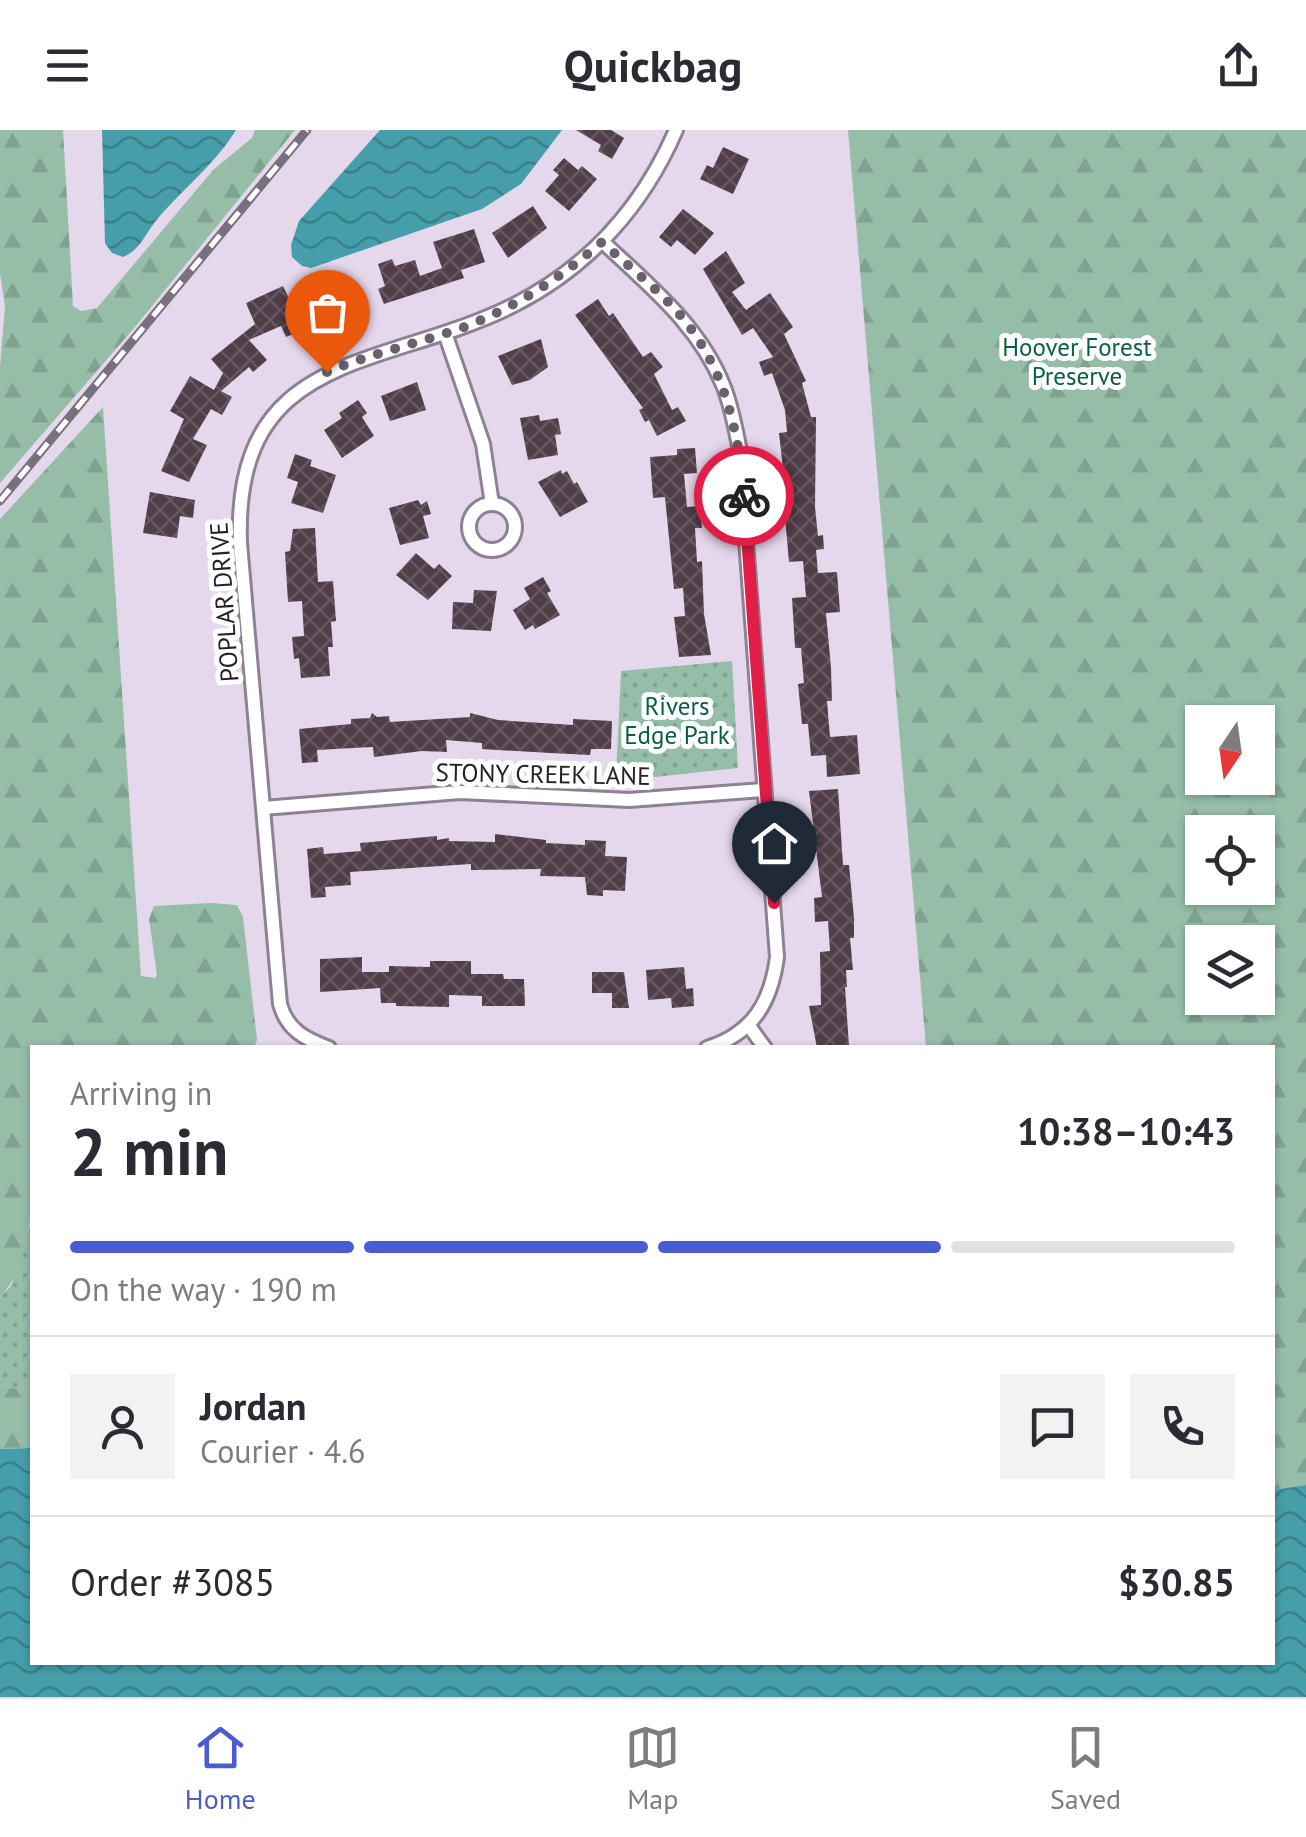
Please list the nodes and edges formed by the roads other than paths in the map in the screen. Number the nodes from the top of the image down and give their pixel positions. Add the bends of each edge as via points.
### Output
1 (676, 130) edge
2 (602, 242) junction
3 (446, 333) junction
4 (492, 504) dead end
5 (763, 790) junction
6 (263, 808) junction
7 (750, 1026) junction
8 (323, 1045) edge
9 (717, 1045) edge
10 (763, 1045) edge

1 - 2 street, POPLAR DRIVE via 640,198
2 - 3 street, POPLAR DRIVE via 517,303
2 - 5 street via 680,315 724,386 739,446
3 - 4 street via 483,444
3 - 6 street, POPLAR DRIVE via 348,363 311,382 274,414 246,467 240,543
5 - 6 street, STONY CREEK LANE via 630,800 460,792
5 - 7 street via 777,958
6 - 8 street, POPLAR DRIVE via 280,1004 288,1024
7 - 9 street
7 - 10 street

